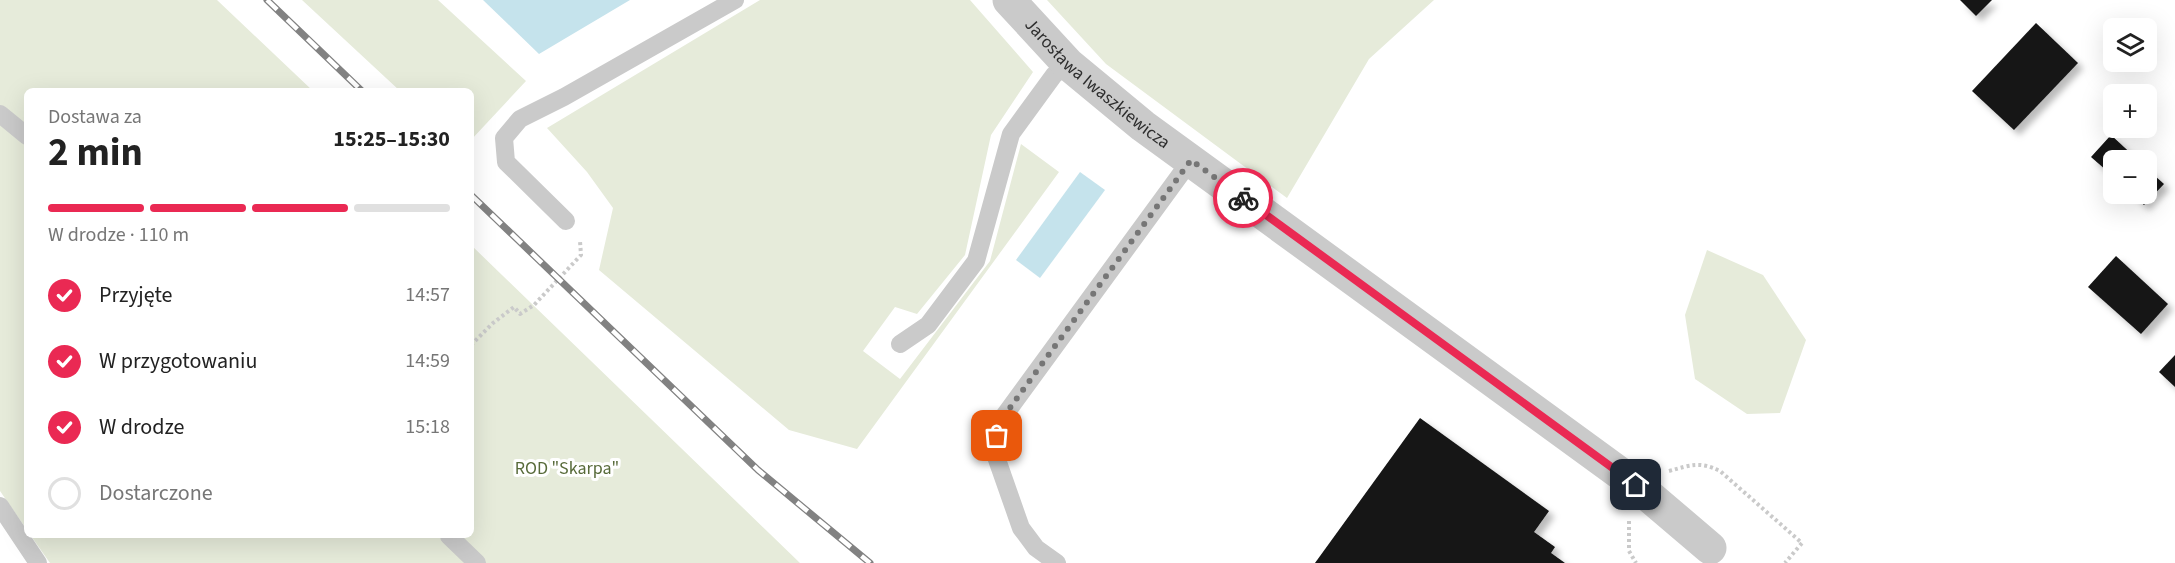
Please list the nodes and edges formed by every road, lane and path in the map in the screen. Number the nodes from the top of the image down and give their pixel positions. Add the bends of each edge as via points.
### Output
1 (735, 0) edge
2 (1009, 0) edge
3 (1068, 64) junction
4 (0, 114) edge
5 (24, 134) edge
6 (1191, 160) junction
7 (566, 221) joint
8 (474, 342) edge
9 (900, 344) dead end
10 (1668, 471) dead end
11 (0, 506) edge
12 (451, 538) edge
13 (1704, 555) edge
14 (38, 563) edge
15 (477, 563) edge
16 (1057, 563) edge
17 (1785, 563) edge

1 - 7 lane via 520,119 504,138 506,162
2 - 3 street, Jarosława Iwaszkiewicza
3 - 6 street, Jarosława Iwaszkiewicza
3 - 9 lane via 1054,75 1011,134 976,261 928,325
4 - 5 lane
6 - 13 street, Jarosława Iwaszkiewicza via 1636,485
6 - 16 lane via 1001,420 994,451 1021,528 1036,548
7 - 8 path via 580,237 580,255 534,305 520,314 514,307
10 - 17 path via 1694,464 1720,471 1802,543
11 - 14 lane
12 - 15 lane

